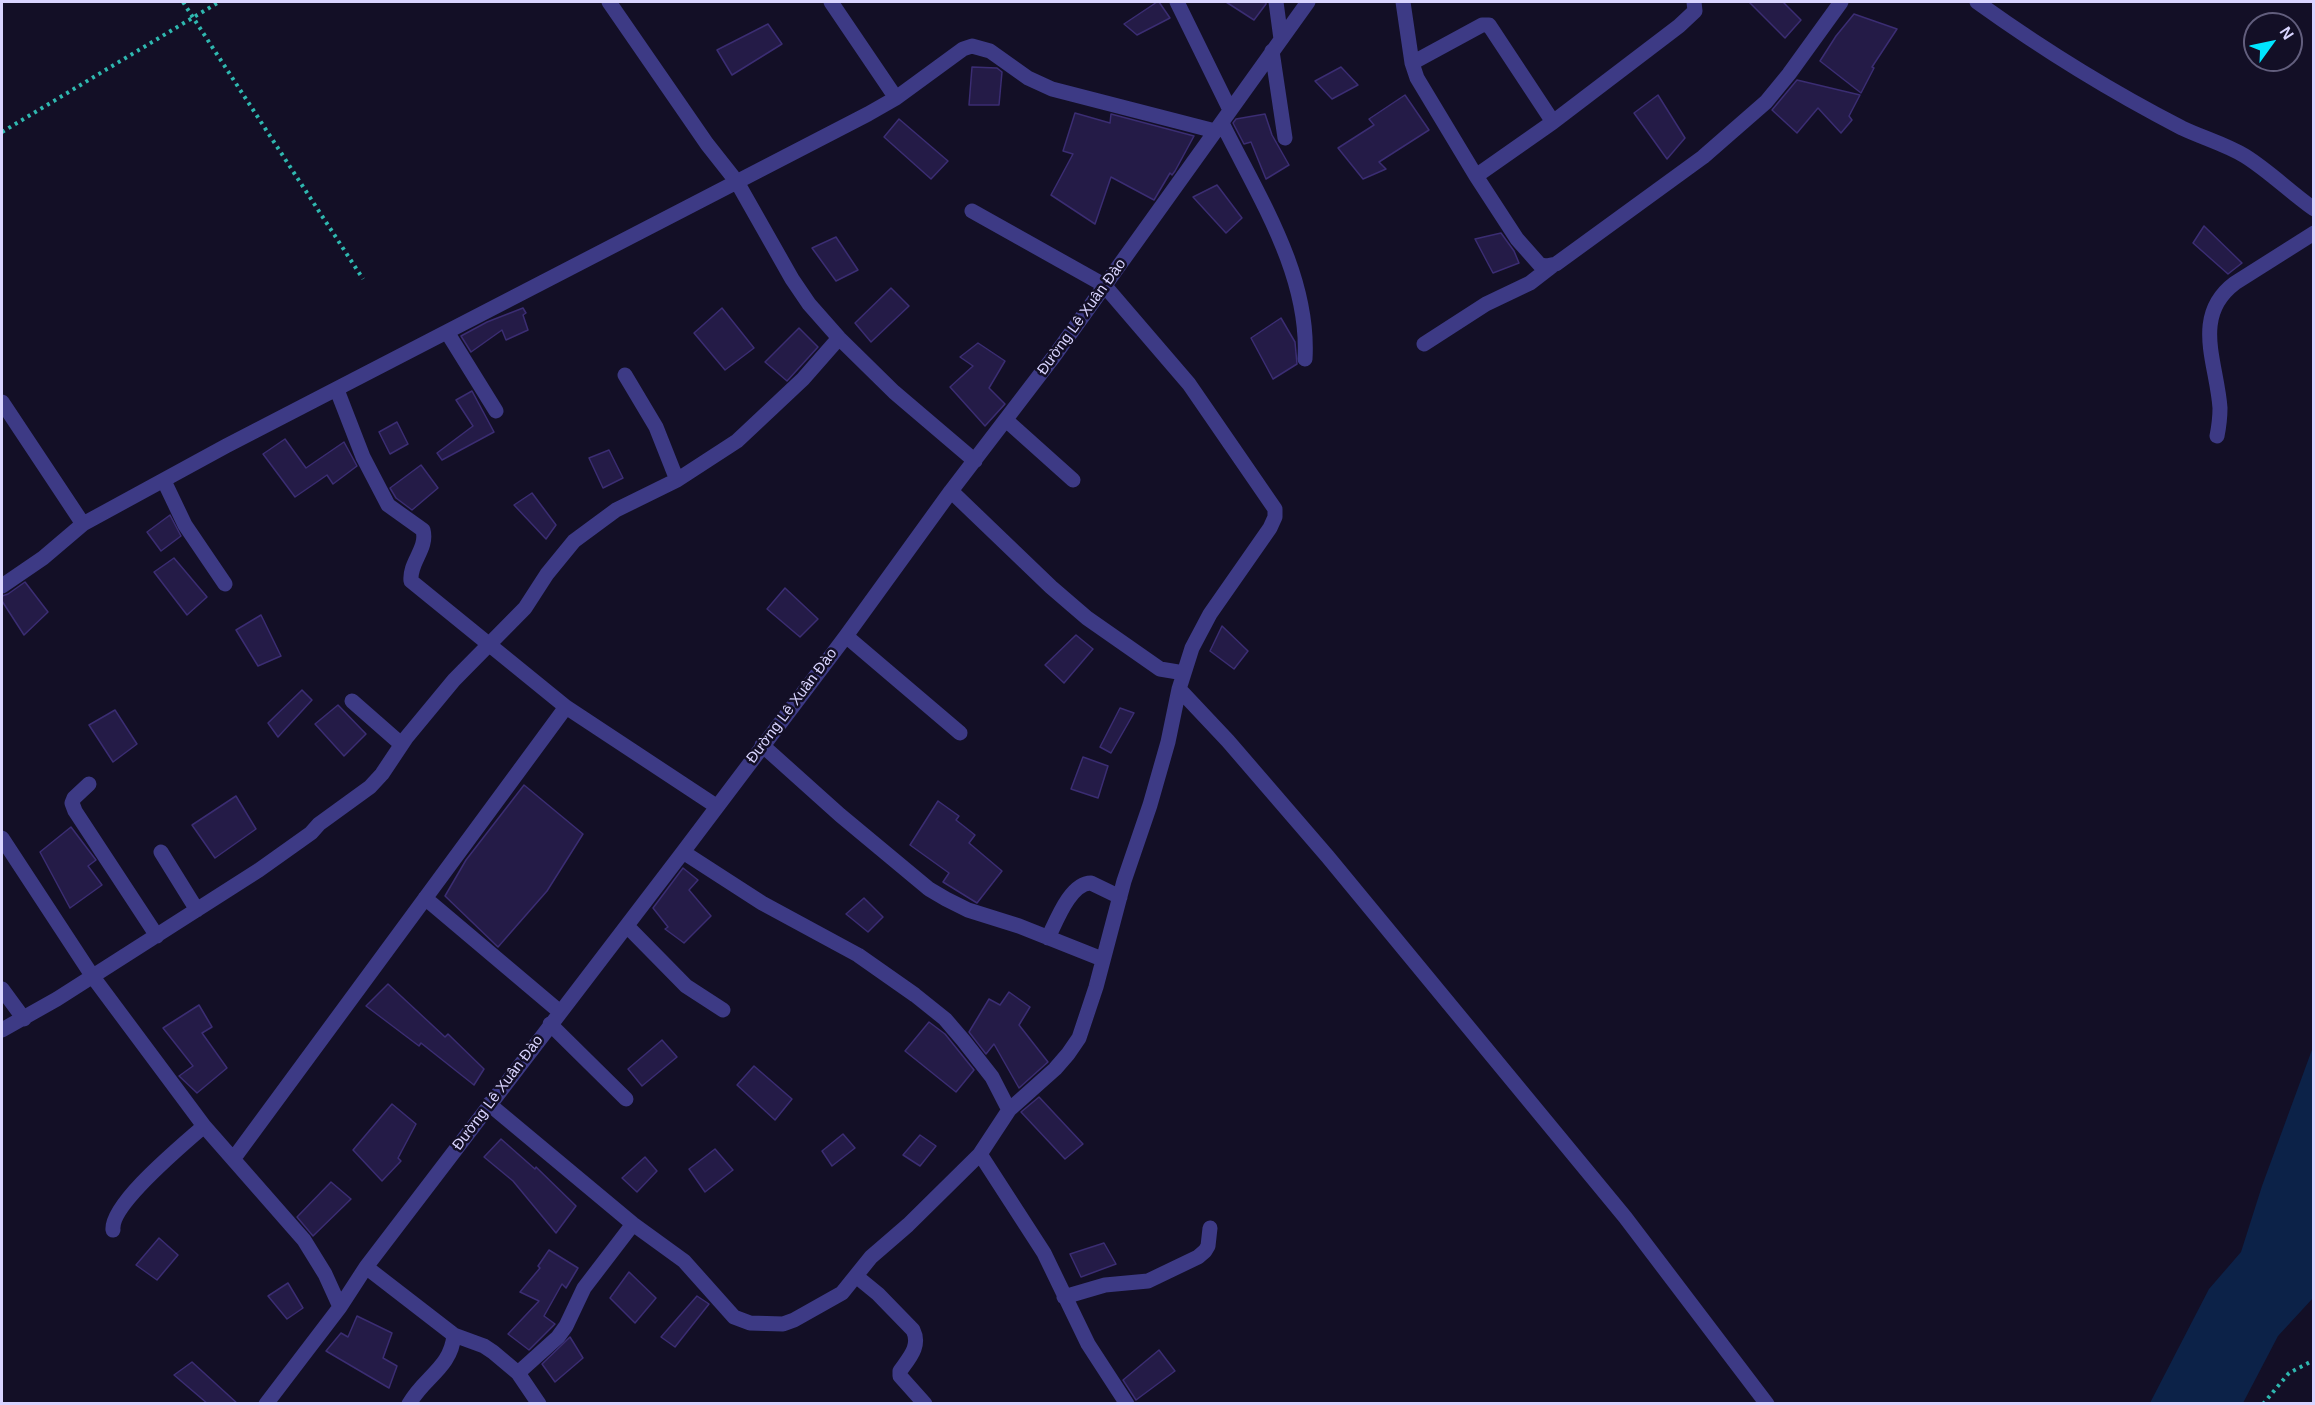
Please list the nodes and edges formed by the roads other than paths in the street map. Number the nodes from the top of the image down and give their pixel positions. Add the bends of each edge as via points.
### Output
1 (609, 2) edge
2 (831, 2) edge
3 (1177, 2) edge
4 (1276, 2) edge
5 (1308, 2) edge
6 (1403, 2) edge
7 (1694, 2) edge
8 (1841, 2) edge
9 (1977, 2) edge
10 (1277, 45) junction
11 (1412, 63) junction
12 (896, 98) junction
13 (1222, 121) junction
14 (1553, 122) junction
15 (1285, 138) dead end
16 (1476, 176) junction
17 (737, 182) junction
18 (2313, 208) edge
19 (972, 211) dead end
20 (2313, 233) edge
21 (1552, 266) junction
22 (1104, 285) junction
23 (447, 332) junction
24 (839, 338) junction
25 (1424, 344) dead end
26 (1305, 359) dead end
27 (625, 375) dead end
28 (338, 390) junction
29 (2, 402) edge
30 (496, 411) dead end
31 (1006, 420) junction
32 (2217, 435) dead end
33 (975, 461) junction
34 (677, 480) junction
35 (1073, 480) dead end
36 (164, 481) junction
37 (951, 491) junction
38 (83, 524) junction
39 (225, 584) dead end
40 (2, 586) edge
41 (846, 636) junction
42 (489, 644) junction
43 (1184, 673) junction
44 (1179, 689) junction
45 (352, 701) dead end
46 (566, 707) junction
47 (960, 733) dead end
48 (401, 744) junction
49 (762, 745) junction
50 (89, 784) dead end
51 (717, 806) junction
52 (2, 838) edge
53 (161, 852) dead end
54 (683, 852) junction
55 (1120, 897) junction
56 (425, 898) junction
57 (197, 910) junction
58 (627, 926) junction
59 (157, 936) junction
60 (1048, 938) junction
61 (1102, 959) junction
62 (93, 976) junction
63 (2, 989) edge
64 (723, 1010) dead end
65 (555, 1018) junction
66 (24, 1019) junction
67 (2, 1030) edge
68 (626, 1099) dead end
69 (489, 1104) junction
70 (1009, 1110) junction
71 (204, 1126) junction
72 (980, 1154) junction
73 (234, 1158) junction
74 (633, 1224) junction
75 (1210, 1228) dead end
76 (113, 1230) dead end
77 (366, 1267) junction
78 (856, 1276) junction
79 (1065, 1297) junction
80 (340, 1307) junction
81 (454, 1335) junction
82 (518, 1373) junction
83 (266, 1404) edge
84 (409, 1404) edge
85 (539, 1404) edge
86 (925, 1404) edge
87 (1127, 1404) edge
88 (1767, 1404) edge

1 - 17 street
2 - 12 street
3 - 13 street
4 - 10 street
5 - 10 street, Đường Lê Xuân Đào
6 - 11 street
7 - 14 street via 1695,11 1679,26
8 - 21 street via 1766,102 1703,157
9 - 18 street via 2132,100 2245,156
10 - 13 street, Đường Lê Xuân Đào
10 - 15 street
11 - 14 street via 1482,25 1489,26
11 - 16 street via 1417,78
12 - 13 street via 972,46 990,51 1021,74 1052,89
12 - 17 street
13 - 22 street, Đường Lê Xuân Đào
13 - 26 street via 1289,260 1304,316
14 - 16 street
16 - 21 street via 1518,239 1540,264
17 - 23 street
17 - 24 street via 792,279
19 - 22 street
20 - 32 street via 2235,283 2216,306 2209,332 2220,406
21 - 25 street via 1530,283 1486,304
22 - 31 street, Đường Lê Xuân Đào
22 - 43 street via 1189,384 1275,509 1270,528 1205,622
23 - 28 street
23 - 30 street
24 - 33 street via 894,392
24 - 34 street via 802,380 737,441
27 - 34 street via 656,427
28 - 36 street
28 - 42 street via 363,457 388,506 423,531 425,538 411,581
29 - 38 street
31 - 33 street, Đường Lê Xuân Đào
31 - 35 street
33 - 37 street, Đường Lê Xuân Đào
34 - 42 street via 616,510 574,542 525,608
36 - 38 street
36 - 39 street via 185,525
37 - 41 street, Đường Lê Xuân Đào
37 - 43 street via 1087,618 1160,669
38 - 40 street
41 - 47 street
41 - 49 street, Đường Lê Xuân Đào
42 - 46 street
42 - 48 street
43 - 44 street
44 - 55 street via 1168,742
44 - 88 street via 1328,857 1625,1216
45 - 48 street
46 - 51 street
46 - 56 street
48 - 57 street via 369,787 311,833
49 - 51 street, Đường Lê Xuân Đào
49 - 60 street via 929,889 968,910
50 - 59 street via 74,798 75,811
51 - 54 street, Đường Lê Xuân Đào
52 - 62 street
53 - 57 street
54 - 58 street, Đường Lê Xuân Đào
54 - 70 street via 762,903 858,955 915,995 945,1019 963,1040 992,1077
55 - 60 street via 1091,883 1079,886
55 - 61 street
56 - 65 street
56 - 73 street
57 - 59 street
58 - 64 street via 686,986
58 - 65 street, Đường Lê Xuân Đào
59 - 62 street
60 - 61 street
61 - 70 street via 1086,1021 1073,1046 1055,1069
62 - 66 street
62 - 71 street
63 - 66 street
65 - 68 street
65 - 69 street, Đường Lê Xuân Đào
66 - 67 street
69 - 74 street
69 - 77 street, Đường Lê Xuân Đào
70 - 72 street
71 - 73 street
71 - 76 street via 137,1188 113,1218
72 - 78 street via 871,1257
72 - 79 street via 1044,1253
73 - 80 street via 304,1240
74 - 78 street via 684,1261 734,1317 750,1323 773,1325 794,1320 842,1293
74 - 82 street via 584,1288 558,1337
75 - 79 street via 1208,1246 1198,1257 1148,1281 1105,1285
77 - 80 street, Đường Lê Xuân Đào
77 - 81 street
78 - 86 street via 913,1330 916,1347 900,1376
79 - 87 street via 1088,1344
80 - 83 street, Đường Lê Xuân Đào
81 - 82 street via 484,1346
81 - 84 street via 445,1364
82 - 85 street

